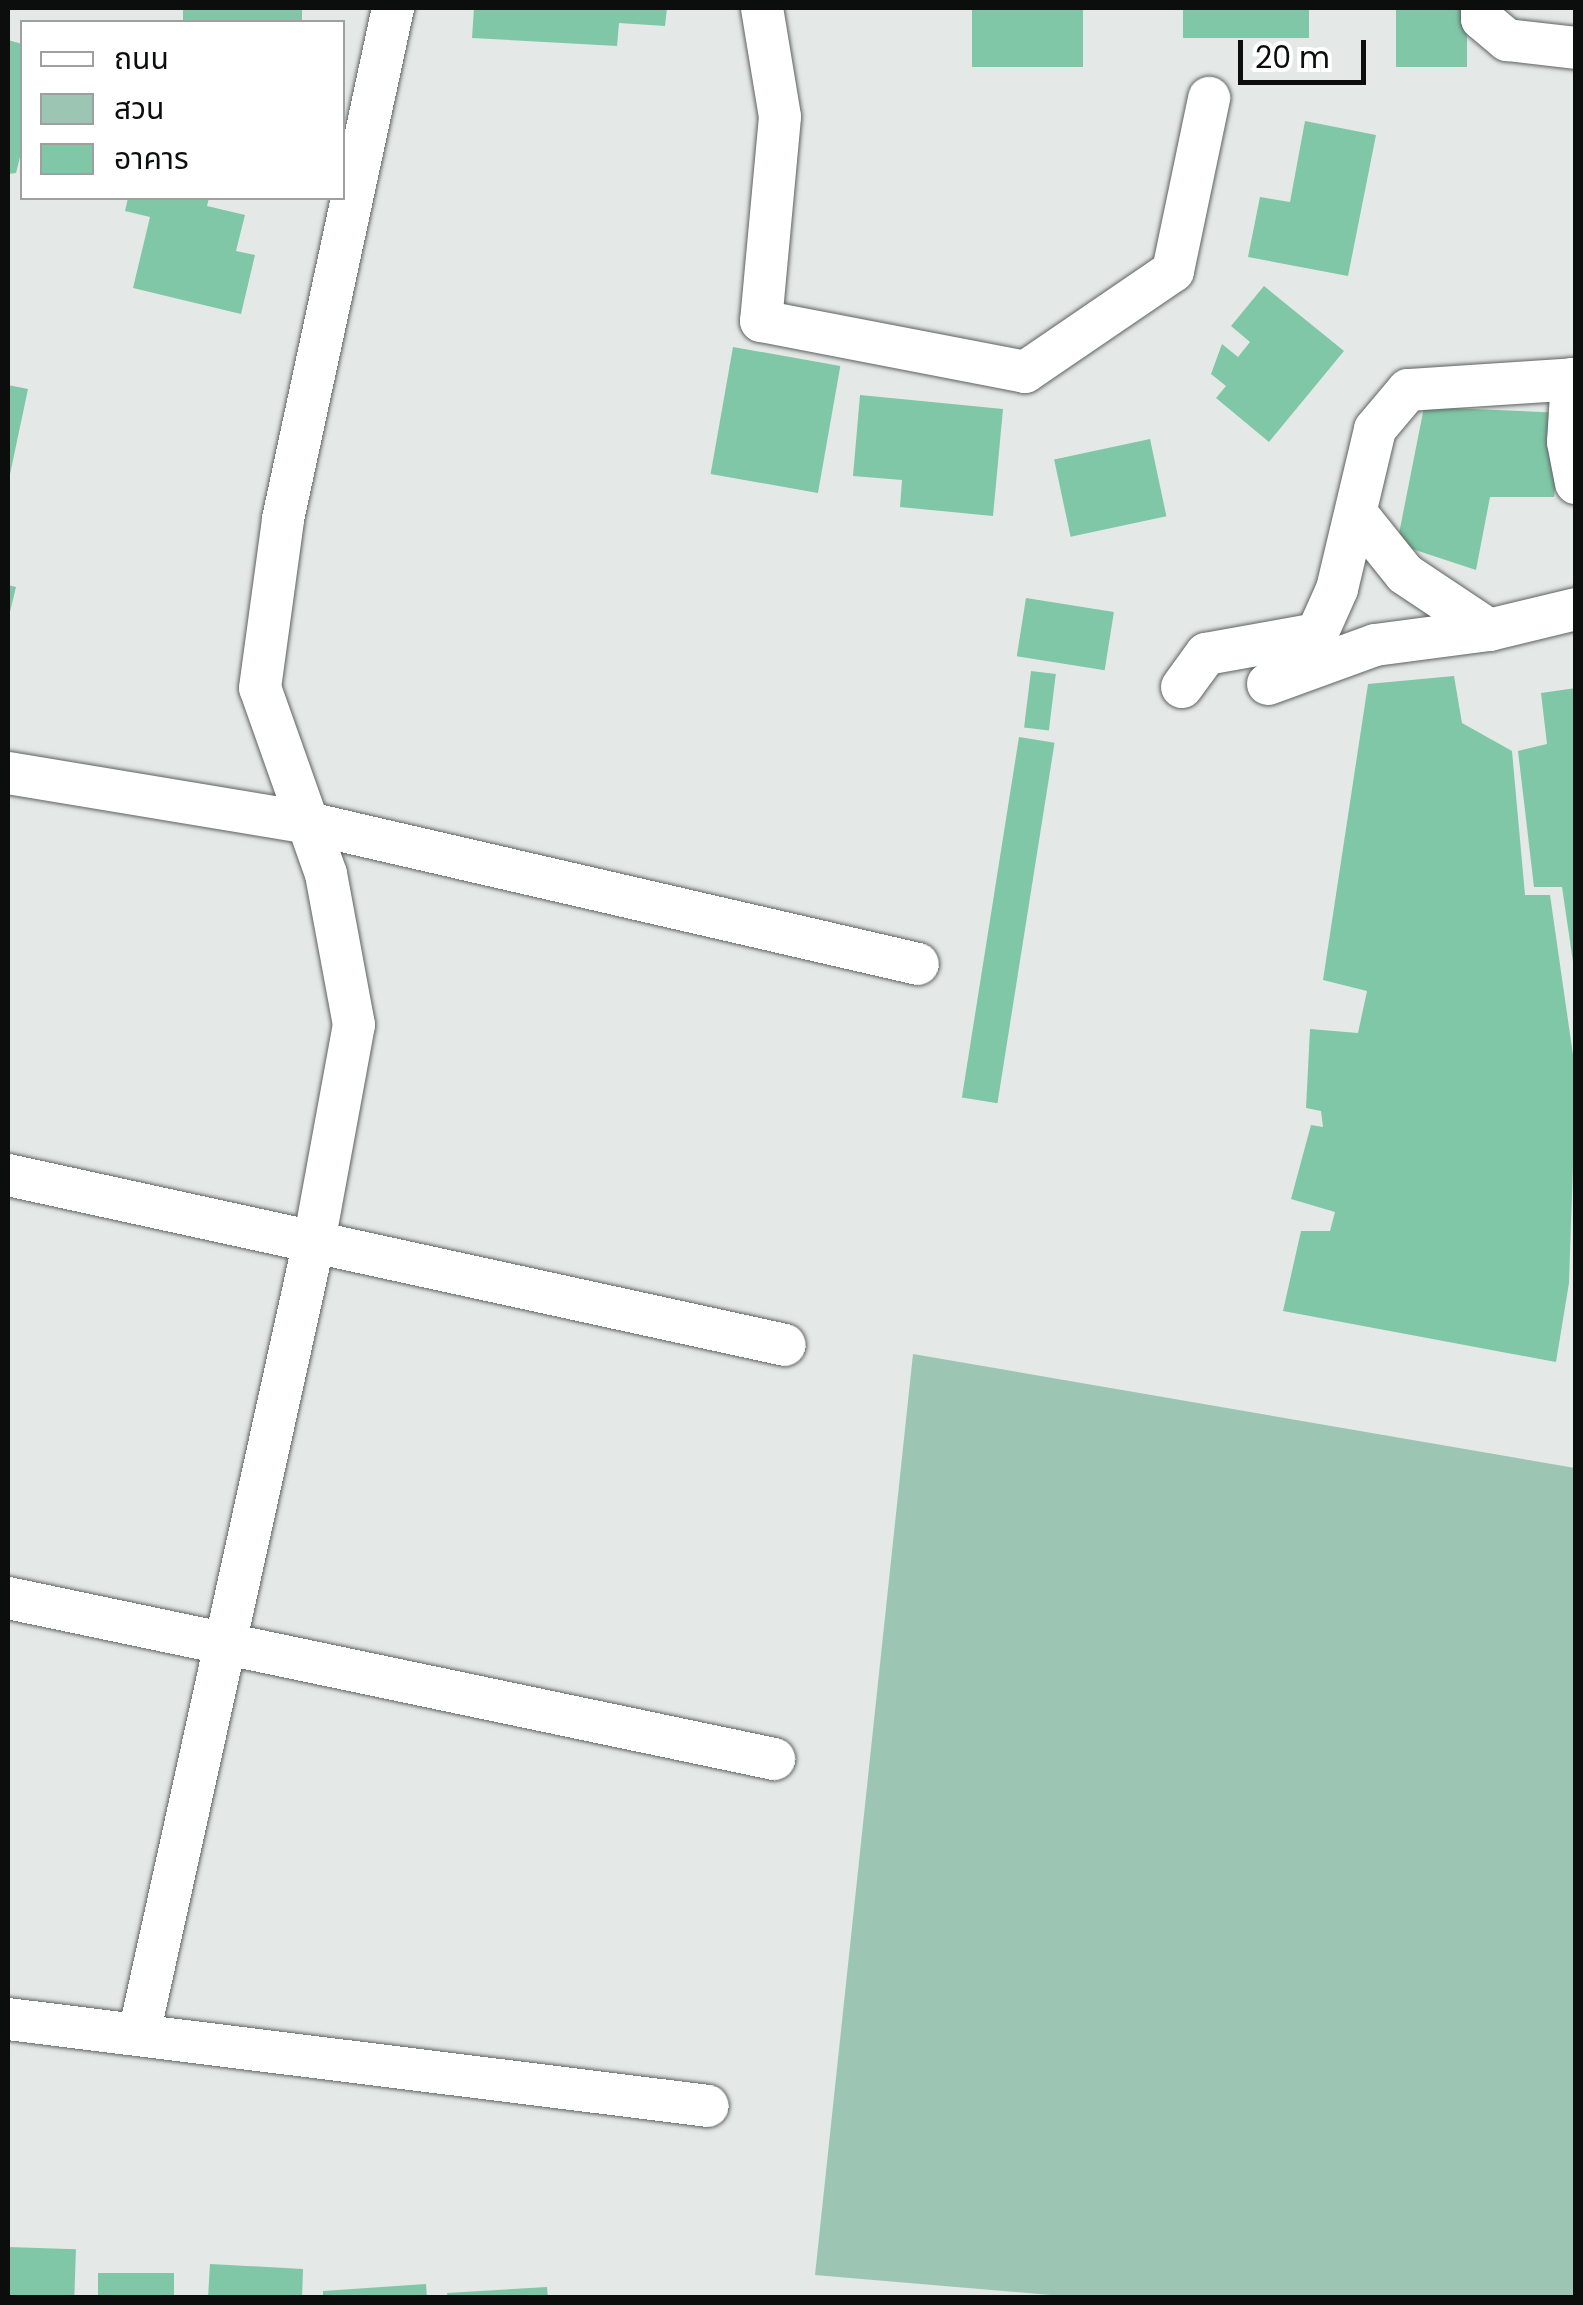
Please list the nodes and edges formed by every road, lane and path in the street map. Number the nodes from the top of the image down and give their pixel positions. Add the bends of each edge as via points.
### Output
1 (393, 8) edge
2 (762, 8) edge
3 (1482, 8) edge
4 (1576, 48) edge
5 (1210, 98) dead end
6 (1574, 379) edge
7 (1574, 493) edge
8 (1356, 513) junction
9 (1337, 590) junction
10 (1576, 609) edge
11 (1489, 630) junction
12 (1375, 645) junction
13 (1268, 684) dead end
14 (1182, 687) dead end
15 (8, 773) edge
16 (304, 822) junction
17 (918, 964) dead end
18 (8, 1175) edge
19 (315, 1237) junction
20 (785, 1345) dead end
21 (8, 1598) edge
22 (224, 1646) junction
23 (774, 1759) dead end
24 (8, 2019) edge
25 (139, 2034) junction
26 (708, 2106) dead end

1 - 16 street via 283,519 260,688
2 - 5 street via 780,117 761,321 1025,372 1174,271
3 - 4 street via 1482,19 1507,40
6 - 7 street
6 - 8 street via 1408,390 1376,429
8 - 9 street
8 - 11 street via 1405,574
9 - 12 street
9 - 14 street via 1317,634 1206,654
10 - 11 street
11 - 12 street
12 - 13 street
15 - 16 street
16 - 17 street
16 - 19 street via 326,874 354,1025
18 - 19 street
19 - 20 street
19 - 22 street
21 - 22 street
22 - 23 street
22 - 25 street
24 - 25 street
25 - 26 street

